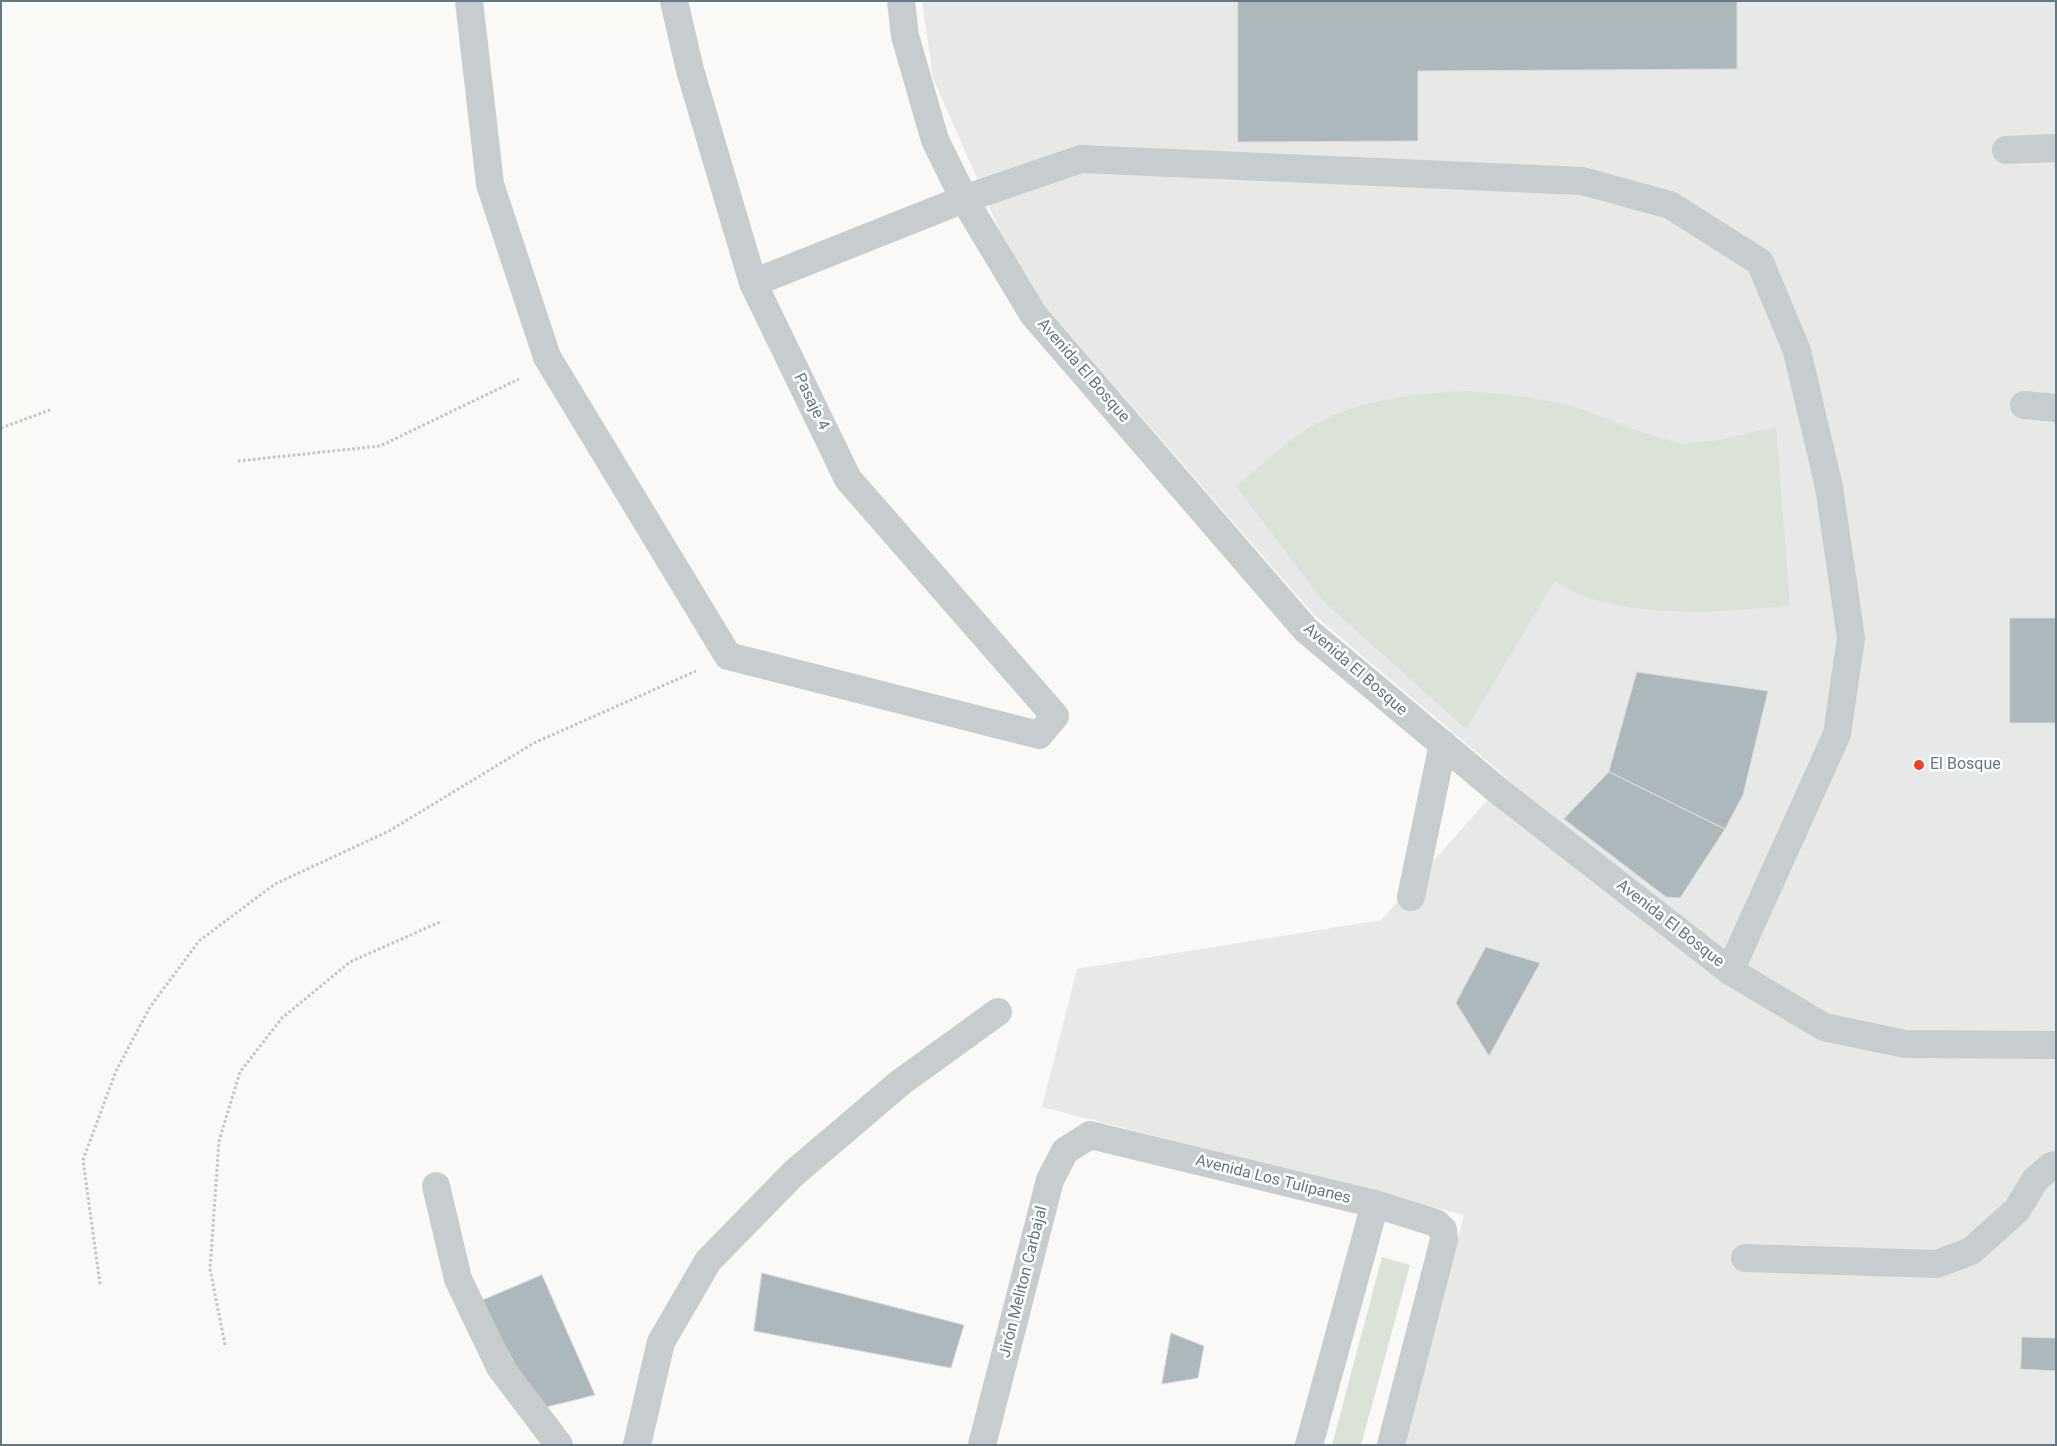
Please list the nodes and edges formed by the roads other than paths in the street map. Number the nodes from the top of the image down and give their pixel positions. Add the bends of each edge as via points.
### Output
1 (469, 1) edge
2 (674, 1) edge
3 (902, 1) edge
4 (2056, 148) edge
5 (2006, 150) dead end
6 (964, 199) junction
7 (754, 283) junction
8 (2024, 405) dead end
9 (2056, 408) edge
10 (1443, 744) junction
11 (1411, 898) dead end
12 (1730, 971) junction
13 (998, 1012) dead end
14 (2056, 1044) edge
15 (1090, 1136) joint
16 (2056, 1165) edge
17 (436, 1186) dead end
18 (1375, 1204) junction
19 (1745, 1258) dead end
20 (631, 1442) edge
21 (559, 1445) edge
22 (982, 1445) edge
23 (1309, 1445) edge
24 (1391, 1445) edge

1 - 7 street, Pasaje 4 via 490,184 550,364 728,656 1039,735 1054,716 848,479
2 - 7 street, Pasaje 4 via 690,70
3 - 6 street, Avenida El Bosque via 905,36 935,140
4 - 5 street
6 - 7 street
6 - 10 street, Avenida El Bosque via 1033,314 1306,630
6 - 12 street via 1081,159 1582,181 1670,205 1760,262 1797,351 1829,488 1850,638 1837,734
8 - 9 street
10 - 11 street
10 - 12 street, Avenida El Bosque
12 - 14 street, Avenida El Bosque via 1824,1027 1905,1044
13 - 20 street via 900,1082 801,1167 708,1260 662,1342
15 - 18 street, Avenida Los Tulipanes
15 - 22 street, Jirón Meliton Carbajal via 1065,1152 1050,1180
16 - 19 street via 2035,1180 2017,1210 1971,1251 1937,1264
17 - 21 street via 458,1279 500,1367
18 - 23 street
18 - 24 street, Avenida Los Tulipanes via 1436,1223 1443,1230 1444,1240

